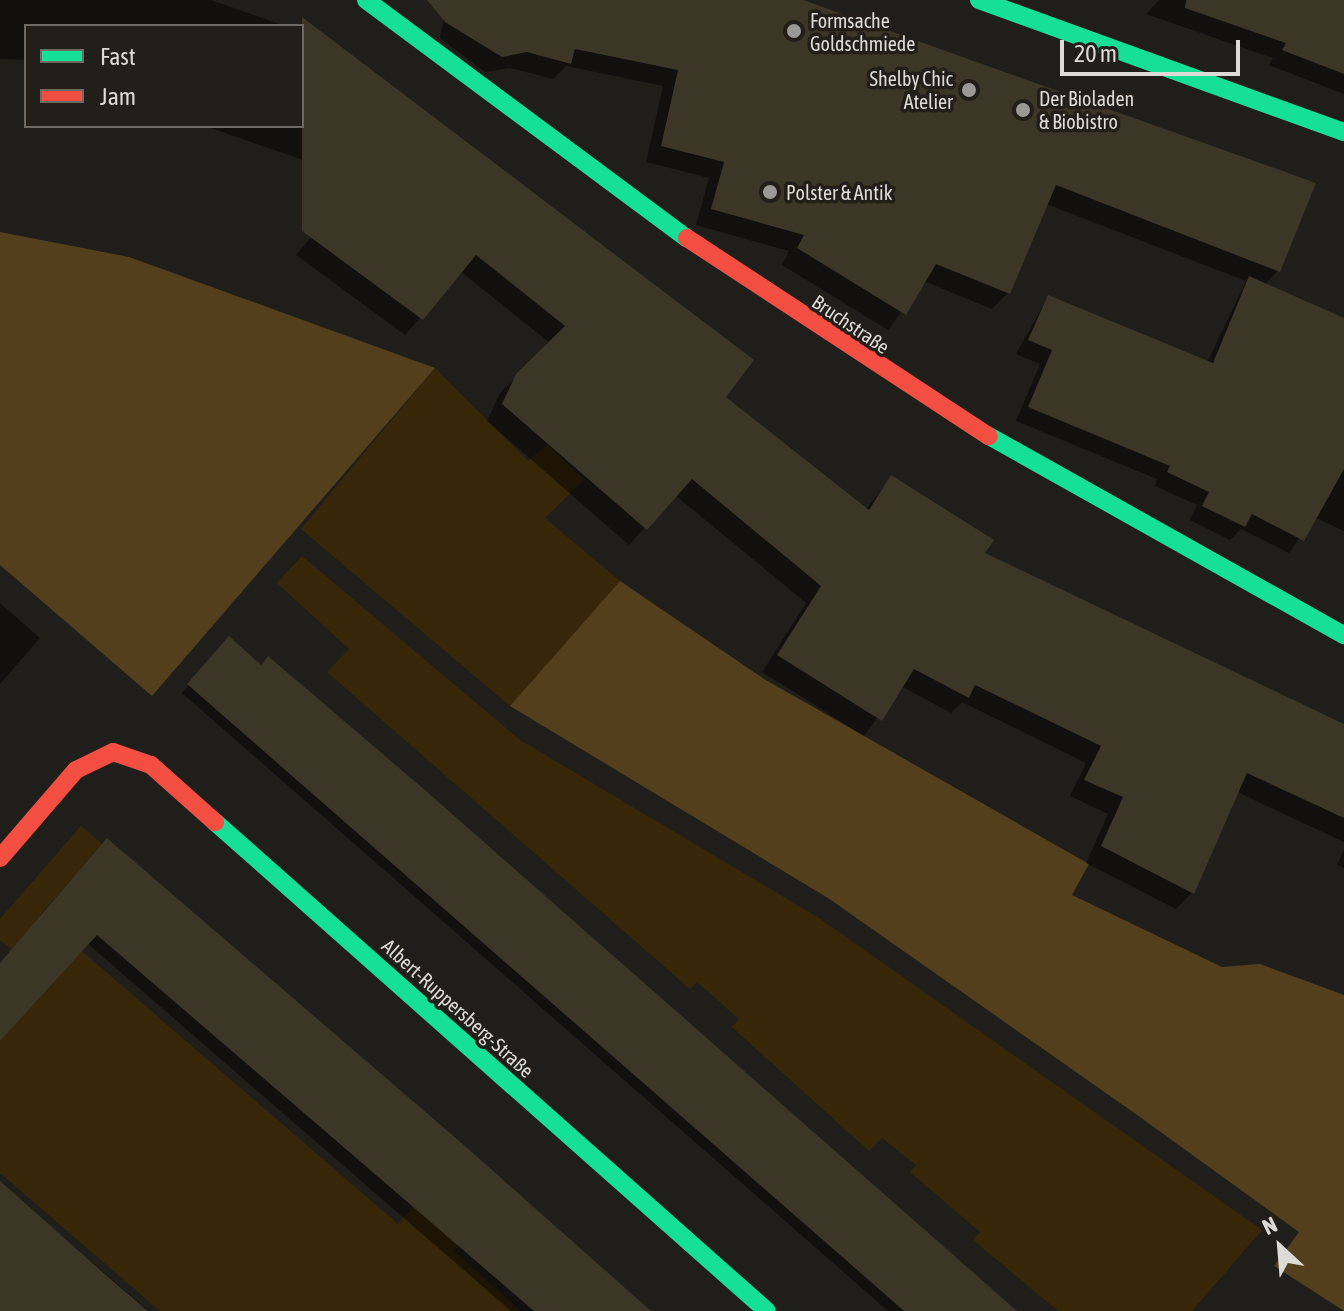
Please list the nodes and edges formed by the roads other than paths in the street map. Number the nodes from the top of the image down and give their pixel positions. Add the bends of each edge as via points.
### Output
1 (366, 0) edge
2 (979, 0) edge
3 (1344, 132) edge
4 (1344, 635) edge
5 (0, 858) edge
6 (767, 1311) edge

1 - 4 street, Bruchstraße via 632,202 894,379 1108,509
2 - 3 street
5 - 6 street, Albert-Ruppersberg-Straße via 76,770 113,752 151,765

